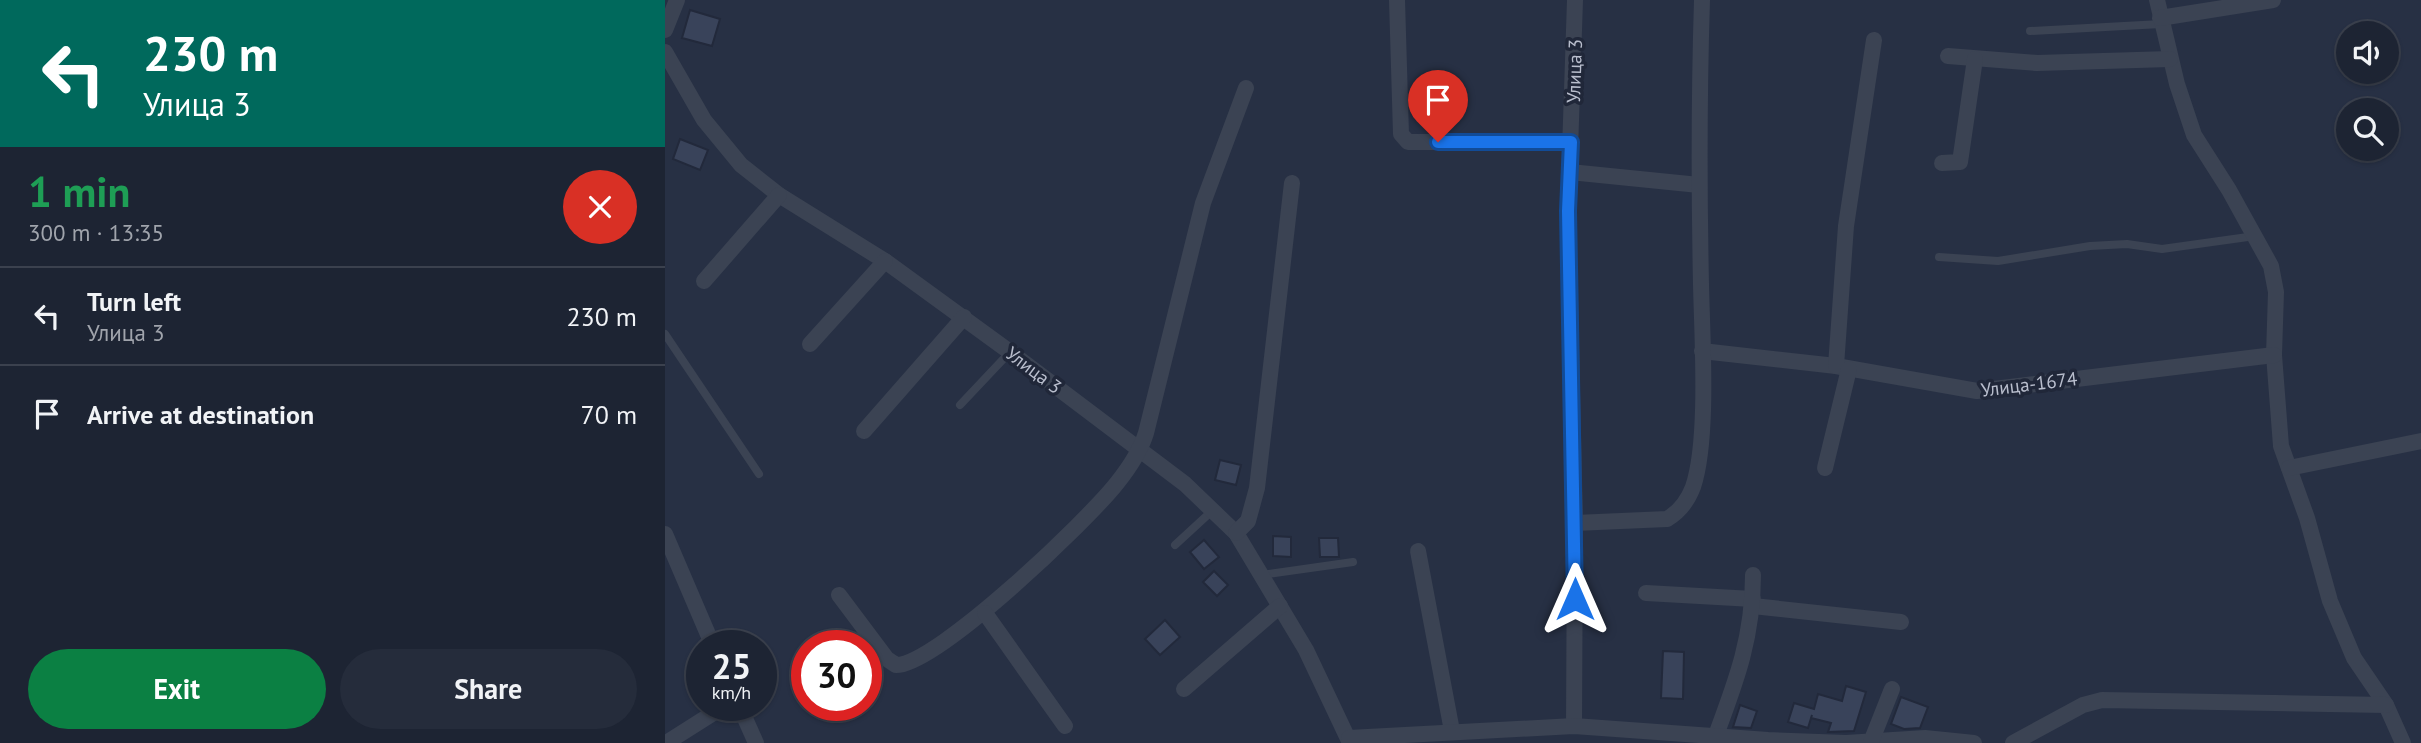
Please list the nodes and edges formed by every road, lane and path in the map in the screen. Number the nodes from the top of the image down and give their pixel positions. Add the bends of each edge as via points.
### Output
1 (677, 0) edge
2 (1397, 0) edge
3 (1575, 0) edge
4 (1702, 0) edge
5 (2157, 0) edge
6 (2273, 0) edge
7 (2161, 21) junction
8 (665, 30) edge
9 (2030, 31) dead end
10 (1874, 40) dead end
11 (665, 52) edge
12 (1948, 56) dead end
13 (1975, 59) junction
14 (2170, 59) junction
15 (1246, 88) dead end
16 (1571, 142) junction
17 (1942, 163) dead end
18 (1570, 172) junction
19 (1292, 183) dead end
20 (1699, 185) junction
21 (779, 195) junction
22 (2256, 236) junction
23 (1939, 257) dead end
24 (885, 261) junction
25 (704, 281) dead end
26 (964, 317) junction
27 (665, 334) edge
28 (810, 344) dead end
29 (1702, 351) junction
30 (1010, 352) junction
31 (2274, 355) junction
32 (1843, 368) junction
33 (960, 405) dead end
34 (864, 431) dead end
35 (2421, 441) edge
36 (1140, 449) junction
37 (1825, 468) dead end
38 (2289, 468) junction
39 (759, 474) dead end
40 (1213, 510) junction
41 (1576, 523) junction
42 (1236, 533) junction
43 (665, 534) edge
44 (1175, 544) dead end
45 (1418, 551) dead end
46 (1353, 562) dead end
47 (1261, 575) junction
48 (1753, 575) dead end
49 (1646, 593) dead end
50 (839, 595) dead end
51 (1753, 603) junction
52 (1280, 606) junction
53 (985, 613) junction
54 (1901, 622) dead end
55 (706, 630) edge
56 (1184, 689) dead end
57 (1892, 689) dead end
58 (2386, 705) junction
59 (701, 721) edge
60 (746, 721) edge
61 (1065, 726) dead end
62 (1574, 726) junction
63 (1452, 732) junction
64 (1716, 735) junction
65 (1682, 738) edge
66 (1350, 741) edge
67 (1908, 741) edge
68 (1820, 742) edge
69 (1871, 742) edge
70 (666, 743) edge
71 (756, 743) edge
72 (1974, 743) edge
73 (2013, 743) edge
74 (2403, 743) edge

1 - 8 street
2 - 16 street via 1401,134 1408,142
3 - 16 street, Улица 3
4 - 20 street
5 - 7 street
6 - 7 street
7 - 9 lane
7 - 14 street
10 - 32 street via 1846,226
11 - 21 street, Улица 3 via 716,138
12 - 13 street
13 - 14 street via 2037,63
13 - 17 street via 1960,162
14 - 22 street via 2194,135
15 - 36 street via 1203,203
16 - 18 street, Улица 3
18 - 20 street
18 - 41 street, Улица 3
19 - 42 street via 1257,488 1248,522
20 - 29 street
21 - 24 street, Улица 3
21 - 25 street
22 - 23 lane via 2162,248 2090,246 1998,261
22 - 31 street via 2274,280
24 - 26 street, Улица 3
24 - 28 street
26 - 30 street, Улица 3
26 - 34 street
27 - 39 lane
29 - 32 street, Улица-1674
29 - 41 street via 1698,457 1693,485 1682,506 1676,514 1658,521
30 - 33 lane
30 - 36 street, Улица 3
31 - 32 street, Улица-1674 via 1977,391
31 - 38 street via 2278,422
32 - 37 street
35 - 38 street
36 - 40 street, Улица 3
36 - 53 street via 1115,485
38 - 58 street via 2342,631
40 - 42 street, Улица 3
40 - 44 lane
41 - 62 street, Улица 3
42 - 47 street, Улица 3
43 - 55 street
45 - 63 street
46 - 47 lane
47 - 52 street, Улица 3
48 - 51 street
49 - 51 street
50 - 53 street via 887,659 897,665 916,661
51 - 54 street
51 - 64 street via 1742,667
52 - 56 street
52 - 66 street, Улица 3
53 - 61 street
57 - 69 street
58 - 73 street via 2102,700 2083,705
58 - 74 street
59 - 70 street
60 - 71 street
62 - 63 street, Улица 3
62 - 65 street
63 - 66 street, Улица 3
64 - 65 street
64 - 68 street
67 - 69 street
67 - 72 street
68 - 69 street

